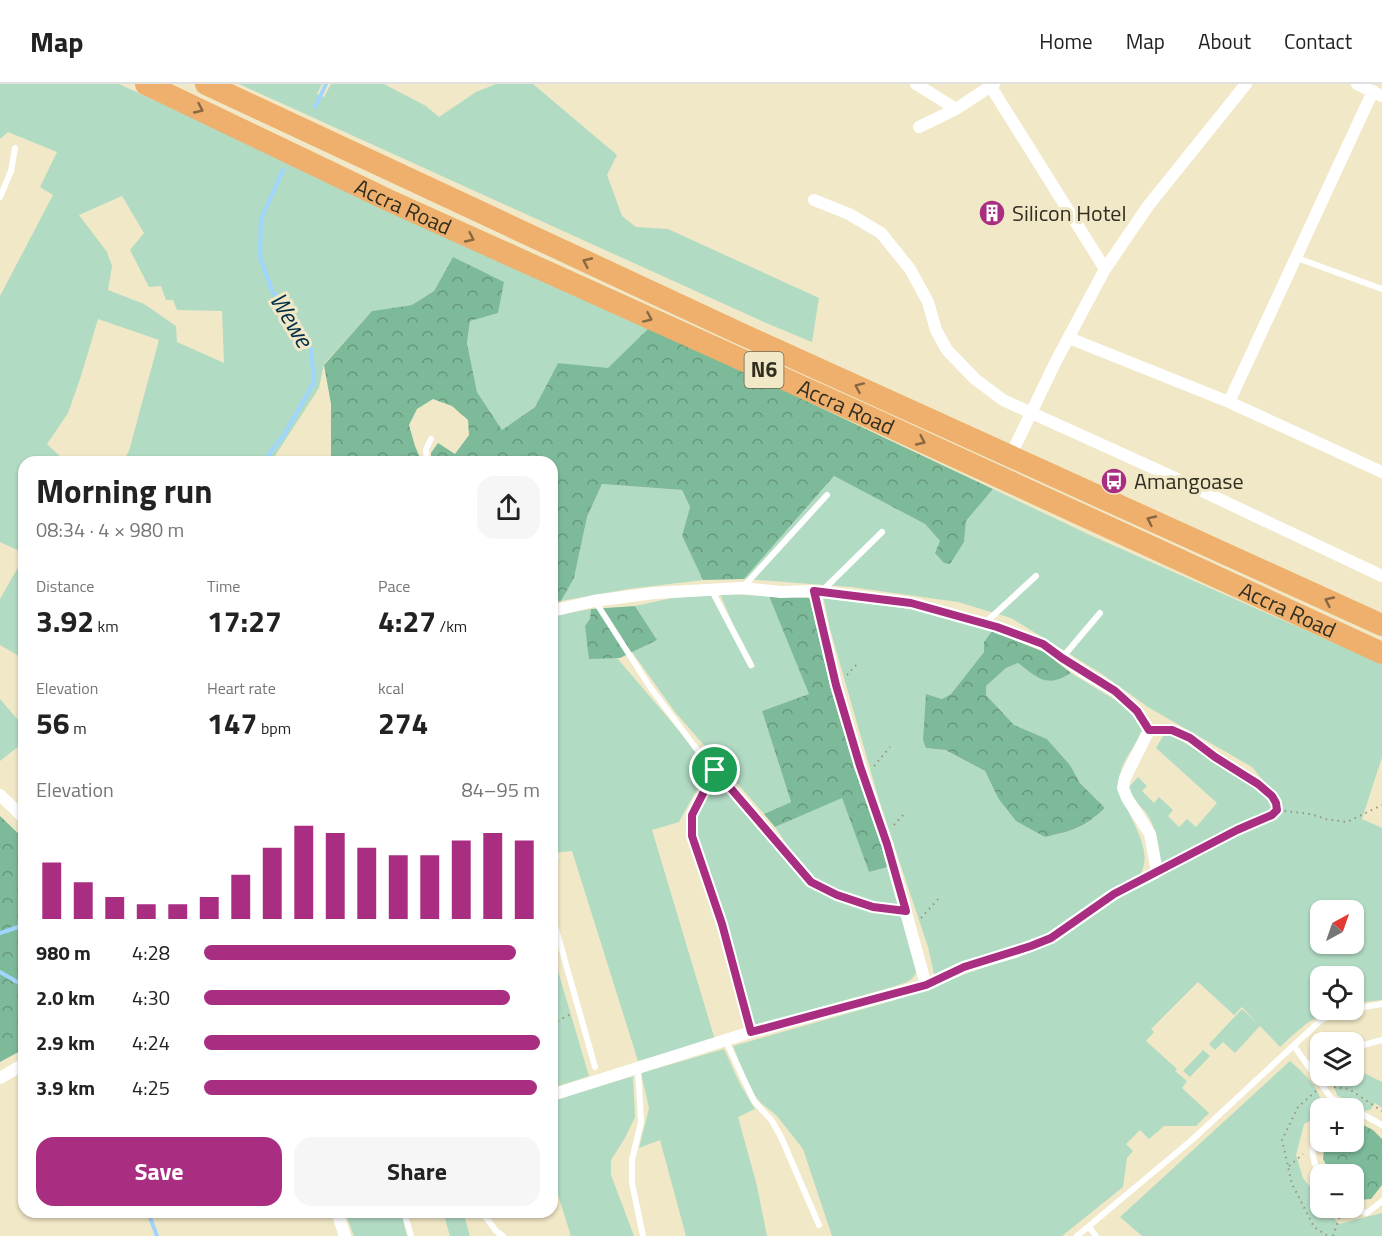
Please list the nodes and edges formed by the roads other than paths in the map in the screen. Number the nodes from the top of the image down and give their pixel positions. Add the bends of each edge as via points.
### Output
1 (146, 84) edge
2 (206, 84) edge
3 (916, 84) edge
4 (1246, 84) edge
5 (1357, 84) edge
6 (993, 85) edge
7 (1377, 94) edge
8 (956, 109) junction
9 (919, 127) dead end
10 (15, 148) dead end
11 (0, 197) edge
12 (814, 200) dead end
13 (1297, 258) junction
14 (1105, 269) junction
15 (1382, 289) edge
16 (1069, 338) junction
17 (1229, 402) junction
18 (1032, 412) junction
19 (430, 439) dead end
20 (1011, 455) junction
21 (427, 456) edge
22 (1382, 472) edge
23 (1000, 478) junction
24 (827, 495) dead end
25 (882, 532) dead end
26 (1036, 576) dead end
27 (1382, 576) edge
28 (742, 588) junction
29 (711, 589) junction
30 (818, 591) junction
31 (594, 600) junction
32 (558, 609) edge
33 (1100, 613) dead end
34 (985, 623) junction
35 (1382, 625) edge
36 (1382, 653) edge
37 (1062, 658) junction
38 (751, 665) dead end
39 (715, 770) junction
40 (0, 795) edge
41 (18, 812) edge
42 (906, 911) junction
43 (558, 936) edge
44 (926, 985) junction
45 (1382, 1004) edge
46 (1364, 1007) edge
47 (1322, 1020) edge
48 (751, 1032) junction
49 (1382, 1040) edge
50 (726, 1041) junction
51 (1364, 1045) edge
52 (1294, 1046) junction
53 (1310, 1064) edge
54 (1307, 1065) junction
55 (595, 1067) dead end
56 (18, 1068) edge
57 (638, 1069) junction
58 (0, 1078) edge
59 (558, 1093) edge
60 (1331, 1098) edge
61 (1364, 1115) edge
62 (1382, 1125) edge
63 (1382, 1201) edge
64 (1364, 1212) edge
65 (339, 1218) edge
66 (406, 1218) edge
67 (486, 1218) edge
68 (819, 1225) dead end
69 (1089, 1227) junction
70 (345, 1236) edge
71 (411, 1236) edge
72 (503, 1236) edge
73 (643, 1236) edge
74 (1077, 1236) edge
75 (1096, 1236) edge

1 -> 23 highway, Accra Road / N6 via 388,200
20 -> 2 highway, Accra Road / N6
3 - 8 street
4 - 14 street via 1148,206
5 - 7 street
6 - 8 street
6 - 14 street
7 - 13 street via 1324,194
8 - 9 street
10 - 11 lane
12 - 18 street via 881,233 928,302 947,350 1003,400
13 - 15 lane
13 - 17 street
14 - 16 street
16 - 17 street
16 - 18 street
17 - 22 street
18 - 20 street
18 - 27 street
19 - 21 lane
20 - 23 street
35 -> 20 highway, Accra Road / N6
23 - 36 highway, Accra Road / N6
24 - 28 lane
25 - 30 lane
26 - 34 lane
28 - 29 street
28 - 30 street
29 - 31 street
29 - 38 lane
30 - 34 street via 911,603
30 - 42 street via 836,685
31 - 32 street
31 - 39 lane via 650,687
33 - 37 lane
34 - 37 street via 1043,644
37 - 44 street via 1115,691 1137,711 1149,730 1123,789 1150,834 1157,872 1114,894 1051,938 964,967
39 - 42 lane via 811,882 873,907
39 - 48 lane via 692,815 692,836 722,924
40 - 41 street
42 - 44 street
43 - 55 lane
44 - 48 street
45 - 46 lane
47 - 52 lane
48 - 50 street
49 - 51 lane
50 - 57 street
50 - 68 lane via 754,1101 781,1137
52 - 54 lane
52 - 69 lane
53 - 54 lane
54 - 60 lane
56 - 58 street
57 - 59 street
57 - 73 lane via 641,1122 632,1160 632,1183
61 - 62 lane
63 - 64 lane
65 - 70 street
66 - 71 lane
67 - 72 lane
69 - 74 lane
69 - 75 lane

